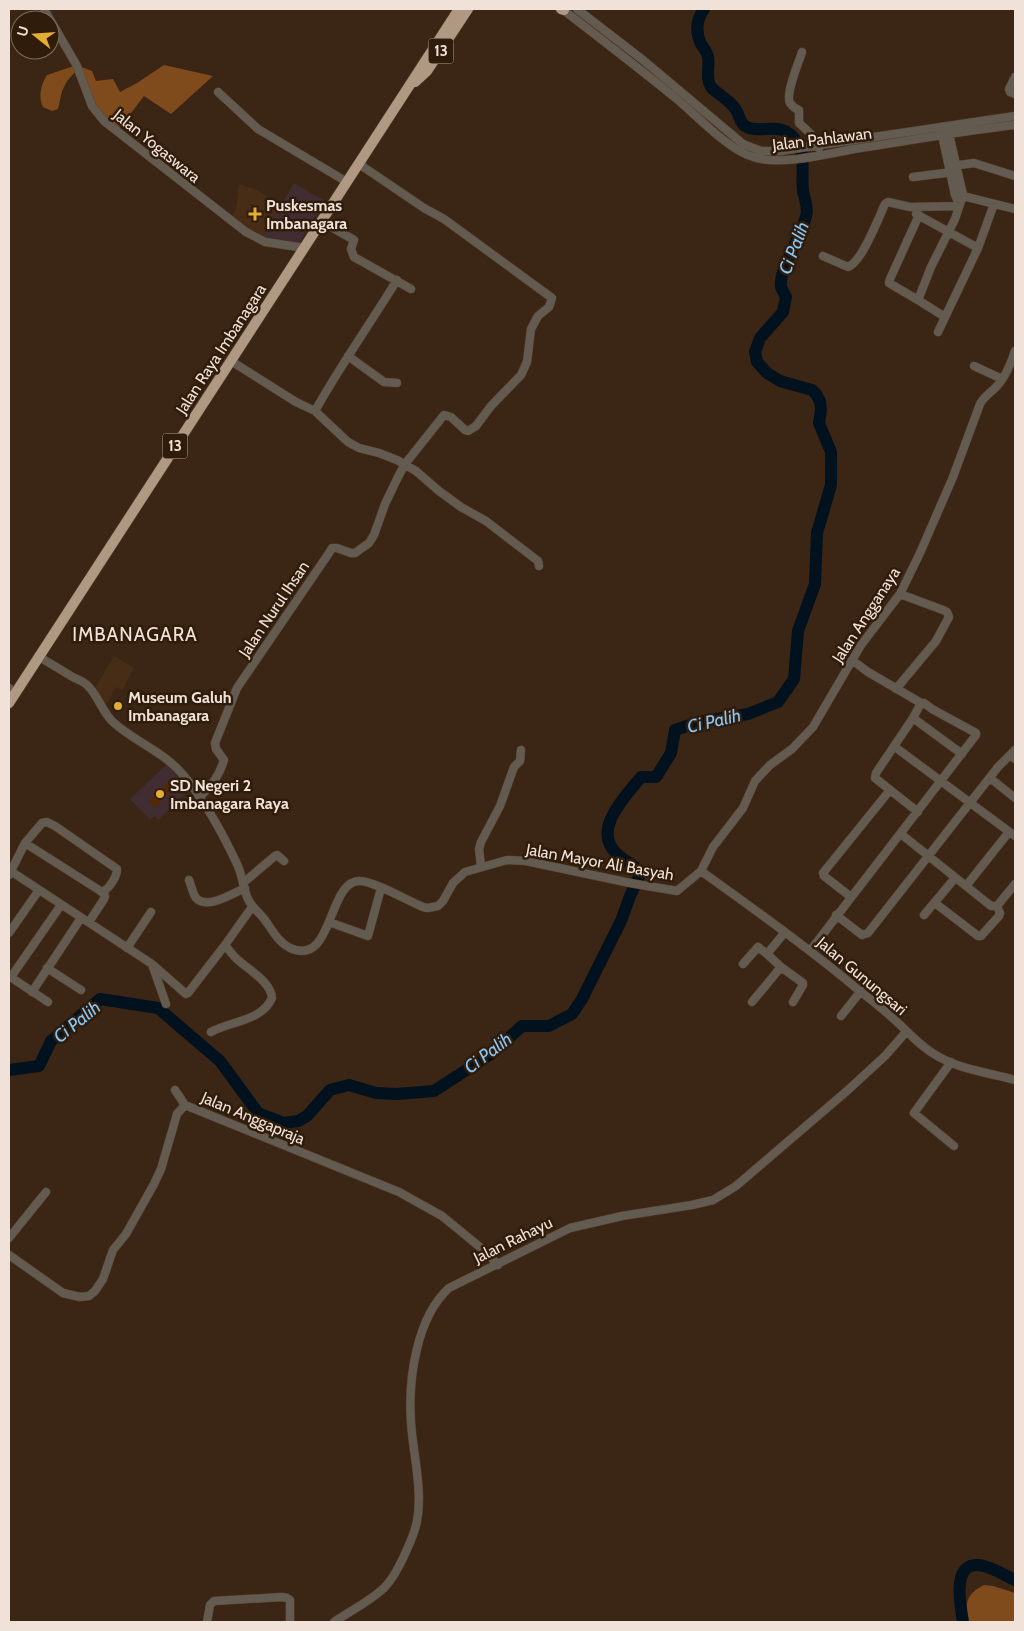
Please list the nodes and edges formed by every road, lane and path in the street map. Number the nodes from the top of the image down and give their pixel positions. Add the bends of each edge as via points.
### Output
1 (44, 9) edge
2 (459, 9) edge
3 (468, 9) edge
4 (563, 9) edge
5 (577, 9) edge
6 (802, 52) dead end
7 (1015, 76) edge
8 (409, 88) junction
9 (218, 92) dead end
10 (1015, 94) edge
11 (680, 97) junction
12 (1015, 116) edge
13 (988, 124) junction
14 (1015, 125) edge
15 (945, 133) junction
16 (725, 136) junction
17 (816, 146) junction
18 (820, 155) junction
19 (360, 164) junction
20 (953, 169) junction
21 (1015, 176) edge
22 (913, 177) dead end
23 (346, 182) junction
24 (959, 195) junction
25 (994, 204) junction
26 (959, 205) junction
27 (905, 206) junction
28 (1015, 209) edge
29 (919, 216) junction
30 (321, 221) junction
31 (948, 233) junction
32 (304, 248) junction
33 (978, 248) junction
34 (823, 256) dead end
35 (397, 280) junction
36 (411, 289) dead end
37 (918, 300) junction
38 (945, 317) junction
39 (938, 332) dead end
40 (1015, 355) edge
41 (348, 356) junction
42 (231, 361) junction
43 (974, 366) dead end
44 (1002, 379) junction
45 (397, 383) dead end
46 (315, 411) junction
47 (406, 464) junction
48 (539, 566) dead end
49 (900, 594) junction
50 (38, 656) junction
51 (852, 660) junction
52 (896, 689) junction
53 (11, 695) edge
54 (921, 703) junction
55 (913, 718) junction
56 (895, 747) junction
57 (521, 750) dead end
58 (962, 754) junction
59 (1013, 755) edge
60 (990, 778) junction
61 (942, 781) junction
62 (890, 790) junction
63 (199, 797) junction
64 (1015, 798) edge
65 (971, 803) junction
66 (918, 812) junction
67 (901, 834) junction
68 (1012, 834) edge
69 (25, 843) junction
70 (928, 856) junction
71 (284, 861) dead end
72 (481, 866) junction
73 (700, 871) junction
74 (10, 872) edge
75 (956, 878) junction
76 (189, 880) dead end
77 (1015, 884) edge
78 (244, 886) junction
79 (966, 886) junction
80 (381, 888) junction
81 (39, 890) junction
82 (102, 892) junction
83 (851, 897) junction
84 (935, 903) junction
85 (61, 905) junction
86 (997, 906) junction
87 (252, 907) junction
88 (151, 912) dead end
89 (836, 915) junction
90 (924, 915) dead end
91 (85, 920) junction
92 (330, 922) junction
93 (785, 932) junction
94 (9, 933) edge
95 (225, 945) junction
96 (127, 948) junction
97 (810, 951) junction
98 (767, 954) junction
99 (152, 964) junction
100 (743, 964) dead end
101 (781, 967) junction
102 (47, 968) junction
103 (10, 977) edge
104 (174, 983) junction
105 (81, 990) dead end
106 (161, 990) junction
107 (861, 991) junction
108 (32, 992) junction
109 (48, 1002) dead end
110 (752, 1002) dead end
111 (793, 1002) dead end
112 (166, 1004) dead end
113 (841, 1016) dead end
114 (211, 1032) dead end
115 (906, 1032) junction
116 (950, 1062) junction
117 (1015, 1080) edge
118 (175, 1090) dead end
119 (185, 1105) junction
120 (954, 1146) dead end
121 (46, 1192) dead end
122 (9, 1238) edge
123 (9, 1255) edge
124 (498, 1265) junction
125 (207, 1622) edge
126 (290, 1622) edge
127 (334, 1622) edge

1 - 32 street, Jalan Yogaswara via 77,66 92,106 104,122 246,232 265,242
2 - 8 highway, Jalan Raya Imbanagara / 13
3 - 8 highway, Jalan Raya Imbanagara / 13 via 427,71
4 - 11 street, Jalan Pahlawan
5 - 11 street, Jalan Pahlawan
6 - 17 street via 789,100 799,110 799,123 814,137
7 - 10 street via 1009,89
8 - 19 highway, Jalan Raya Imbanagara / 13
9 - 23 street via 258,129
11 - 16 street, Jalan Pahlawan
12 - 13 street, Jalan Pahlawan
13 - 14 street, Jalan Pahlawan
13 - 15 street, Jalan Pahlawan
15 - 17 street, Jalan Pahlawan
15 - 18 street, Jalan Pahlawan
15 - 20 street
16 - 17 street, Jalan Pahlawan via 768,152
16 - 18 street, Jalan Pahlawan via 735,149 756,158
17 - 18 street
19 - 23 highway, Jalan Raya Imbanagara / 13
19 - 47 street via 444,219 552,298 549,307 538,316 531,329 527,362 521,376 468,431 444,415
20 - 21 street via 974,163
20 - 22 street
20 - 24 street
23 - 30 highway, Jalan Raya Imbanagara / 13
24 - 25 street
24 - 26 street
25 - 28 street
25 - 33 street
26 - 27 street
26 - 31 street
27 - 29 street
27 - 34 street via 885,204 852,266
29 - 31 street
29 - 37 street via 890,279 890,284
30 - 32 highway, Jalan Raya Imbanagara / 13
30 - 35 street via 354,240 351,249 354,256
31 - 33 street
31 - 37 street
32 - 42 highway, Jalan Raya Imbanagara / 13
33 - 38 street
35 - 36 street
35 - 41 street
37 - 38 street
38 - 39 street
40 - 44 street, Jalan Angganaya
41 - 45 street via 386,383
41 - 46 street
42 - 46 street
42 - 50 highway, Jalan Raya Imbanagara / 13
43 - 44 street
44 - 49 street, Jalan Angganaya via 980,404 953,477
46 - 47 street via 348,442
47 - 48 street via 446,496 522,547 538,561
47 - 63 street, Jalan Nurul Ihsan via 391,490 369,544 351,553 332,548 237,688 215,743 224,760 222,768 219,776
49 - 51 street, Jalan Angganaya via 866,636
49 - 52 street via 948,612 948,617 936,640
50 - 53 highway, Jalan Raya Imbanagara / 13
50 - 63 street, Jalan Mayor Ali Basyah via 87,684 112,721 169,759
51 - 52 street
51 - 73 street, Jalan Angganaya via 813,727 755,781 743,808 713,846
52 - 54 street
54 - 55 street
54 - 58 street via 976,733
55 - 56 street
55 - 58 street
56 - 61 street
56 - 62 street via 875,778
57 - 72 street via 520,761 481,842
58 - 61 street
59 - 60 street via 1005,759
60 - 64 street
60 - 65 street
61 - 65 street
61 - 66 street
62 - 66 street
62 - 83 street via 823,874
63 - 78 street, Jalan Mayor Ali Basyah via 219,828
65 - 68 street
65 - 70 street
66 - 67 street
67 - 70 street
67 - 83 street
68 - 79 street
69 - 74 street
69 - 82 street
69 - 82 street via 42,823 55,826 117,869 112,882
70 - 75 street
70 - 89 street via 868,933 862,935
71 - 78 street via 275,856
72 - 73 street, Jalan Mayor Ali Basyah via 507,860 526,861 677,891
72 - 80 street, Jalan Mayor Ali Basyah via 461,875 443,901 432,908
73 - 93 street, Jalan Gunungsari
74 - 81 street
75 - 79 street
75 - 84 street
76 - 78 street via 196,898 201,901 218,901
77 - 86 street
78 - 87 street, Jalan Mayor Ali Basyah
79 - 86 street via 991,906
80 - 92 street, Jalan Mayor Ali Basyah via 361,881 348,884
80 - 92 street via 368,936
81 - 85 street
81 - 94 street
82 - 91 street via 104,899
83 - 89 street
84 - 86 street via 978,936 999,916
84 - 90 street
85 - 91 street
85 - 103 street
87 - 92 street, Jalan Mayor Ali Basyah via 284,944 299,950 317,944
87 - 95 street
88 - 96 street
89 - 97 street
91 - 96 street
91 - 102 street
93 - 97 street, Jalan Gunungsari
93 - 98 street
95 - 104 street via 190,992 186,994
95 - 114 street via 236,959 258,976 272,992 272,998 252,1017
96 - 99 street
97 - 107 street, Jalan Gunungsari
98 - 100 street via 758,947
98 - 101 street
99 - 104 street
99 - 106 street
101 - 110 street
101 - 111 street via 803,983
102 - 105 street
102 - 108 street
103 - 108 street
104 - 106 street
106 - 112 street
107 - 113 street
107 - 115 street, Jalan Gunungsari
108 - 109 street
115 - 116 street, Jalan Gunungsari
115 - 124 street, Jalan Rahayu via 870,1070 760,1166 713,1200 578,1226
116 - 117 street, Jalan Gunungsari
116 - 120 street via 914,1113
118 - 119 street
119 - 123 street, Jalan Anggapraja via 176,1114 154,1184 114,1250 95,1291 80,1297 63,1293
119 - 124 street, Jalan Anggapraja via 399,1192 442,1216
121 - 122 street
124 - 127 street, Jalan Rahayu via 448,1288 422,1328 417,1343 411,1399 418,1520 401,1563 385,1587
125 - 126 street via 210,1605 214,1601 282,1598 290,1600

